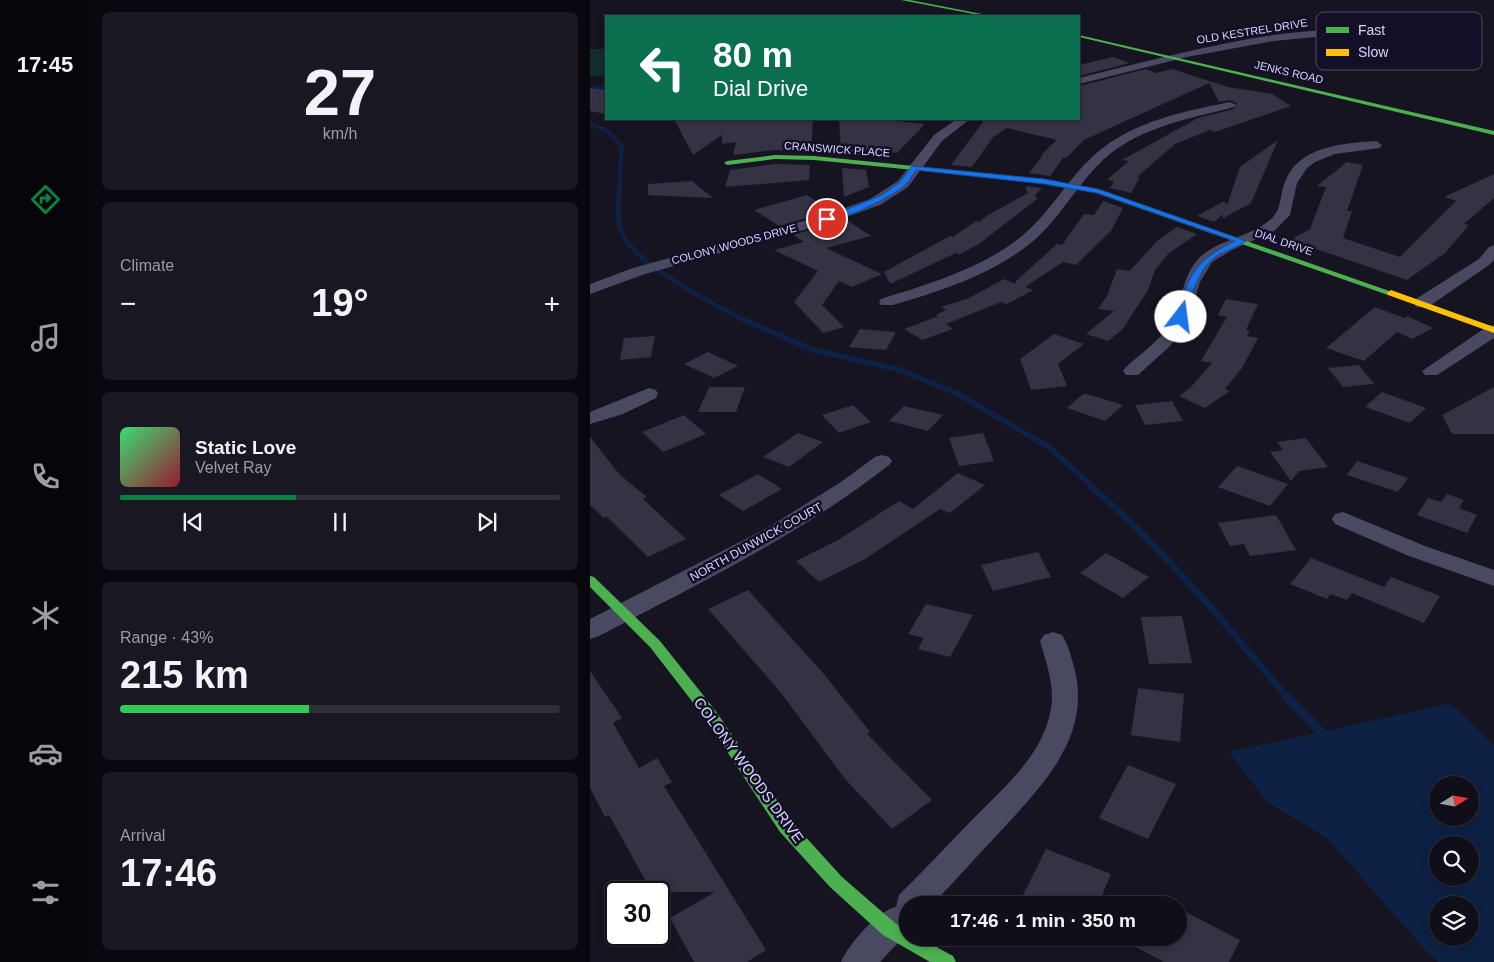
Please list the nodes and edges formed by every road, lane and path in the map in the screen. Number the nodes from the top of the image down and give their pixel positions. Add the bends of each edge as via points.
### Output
1 (903, 0) edge
2 (985, 15) edge
3 (1316, 34) edge
4 (1080, 36) edge
5 (1172, 58) junction
6 (1080, 80) edge
7 (1230, 105) dead end
8 (958, 120) edge
9 (1494, 133) edge
10 (1376, 145) dead end
11 (727, 162) dead end
12 (914, 168) junction
13 (1074, 186) junction
14 (1242, 241) junction
15 (1494, 250) edge
16 (590, 289) edge
17 (887, 302) dead end
18 (1422, 303) junction
19 (1494, 330) edge
20 (1132, 371) dead end
21 (1431, 371) dead end
22 (649, 394) dead end
23 (590, 418) edge
24 (882, 461) dead end
25 (1343, 519) dead end
26 (1494, 578) edge
27 (590, 580) edge
28 (622, 613) junction
29 (590, 630) edge
30 (1054, 641) dead end
31 (920, 896) edge
32 (898, 919) edge
33 (858, 962) edge
34 (947, 962) edge

1 - 2 street
3 - 5 street, OLD KESTREL DRIVE
4 - 5 street, JENKS ROAD
5 - 6 street
5 - 9 street, JENKS ROAD
7 - 13 street via 1178,117 1130,137 1099,158
8 - 12 street, COLONY WOODS DRIVE via 938,138
10 - 14 street via 1342,148 1310,161 1294,175 1282,217 1264,231
11 - 12 street, CRANSWICK PLACE via 801,157
12 - 13 street, DIAL DRIVE
12 - 16 street, COLONY WOODS DRIVE via 894,191 862,207 666,263
13 - 14 street, DIAL DRIVE via 1115,196
13 - 17 street via 1034,232 1000,258 965,275
14 - 18 street, DIAL DRIVE
14 - 20 street via 1215,254 1200,268 1176,327
15 - 18 street via 1474,269
18 - 19 street, DIAL DRIVE
19 - 21 street
22 - 23 street
24 - 28 street, NORTH DUNWICK COURT via 811,514
25 - 26 street via 1417,551
27 - 28 street, COLONY WOODS DRIVE
28 - 29 street, NORTH DUNWICK COURT
28 - 32 street, COLONY WOODS DRIVE via 655,644 686,682 786,827 836,882
30 - 31 street via 1063,678 1065,708 1045,759 1024,786
32 - 33 street
32 - 34 street, COLONY WOODS DRIVE

